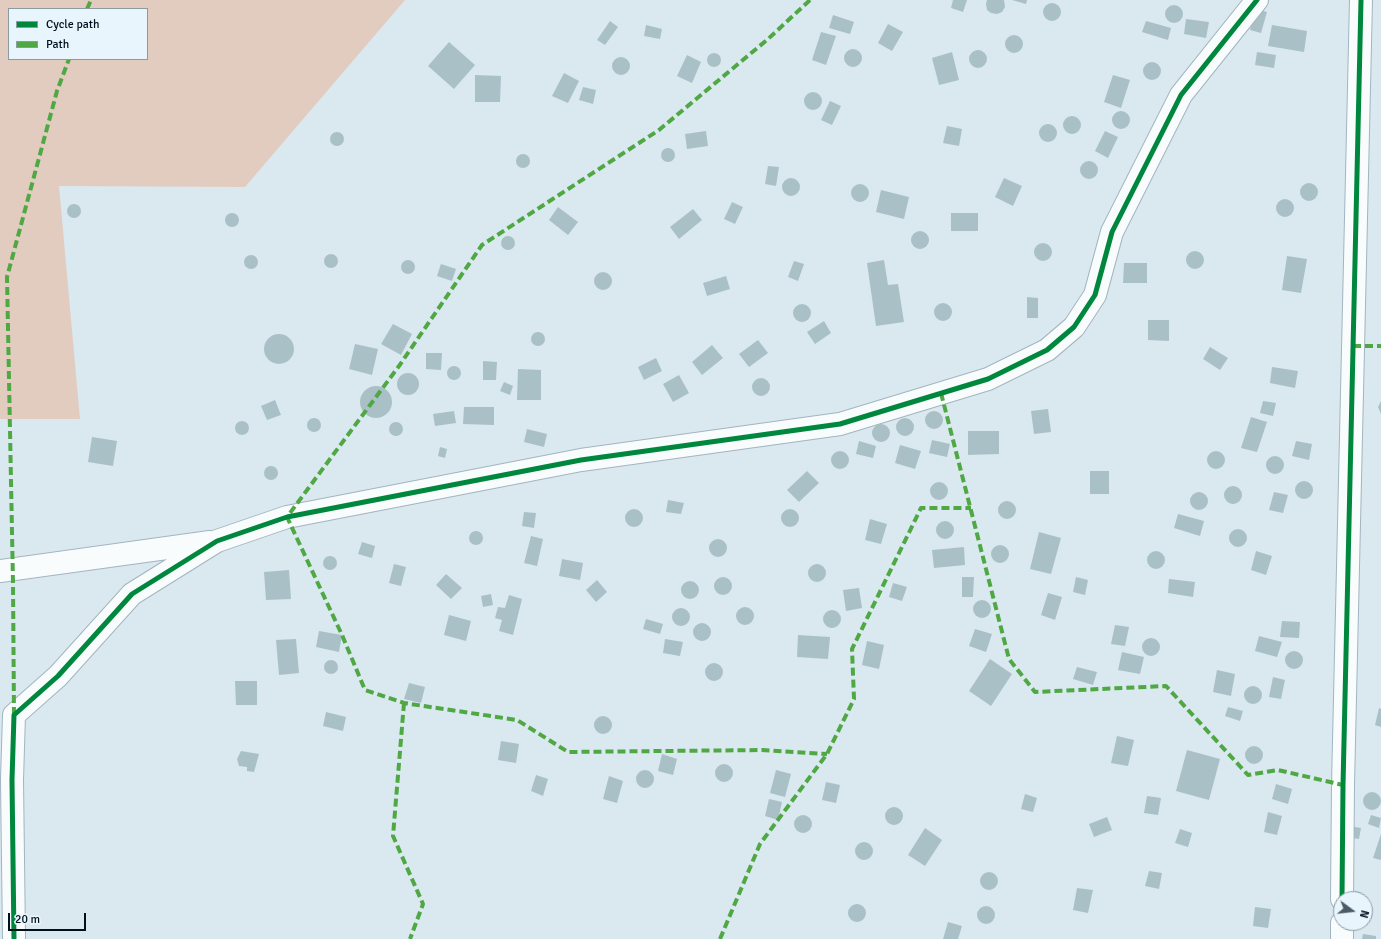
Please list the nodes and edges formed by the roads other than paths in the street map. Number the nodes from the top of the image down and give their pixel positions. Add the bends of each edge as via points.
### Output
1 (1258, 0) edge
2 (1361, 0) edge
3 (217, 541) junction
4 (0, 571) edge
5 (1342, 891) edge
6 (14, 939) edge

1 - 3 street via 1181,95 1112,232 1095,295 1074,328 1047,350 988,378 840,424 581,460 287,517
2 - 5 street
3 - 4 street
3 - 6 street via 132,594 58,676 14,715

